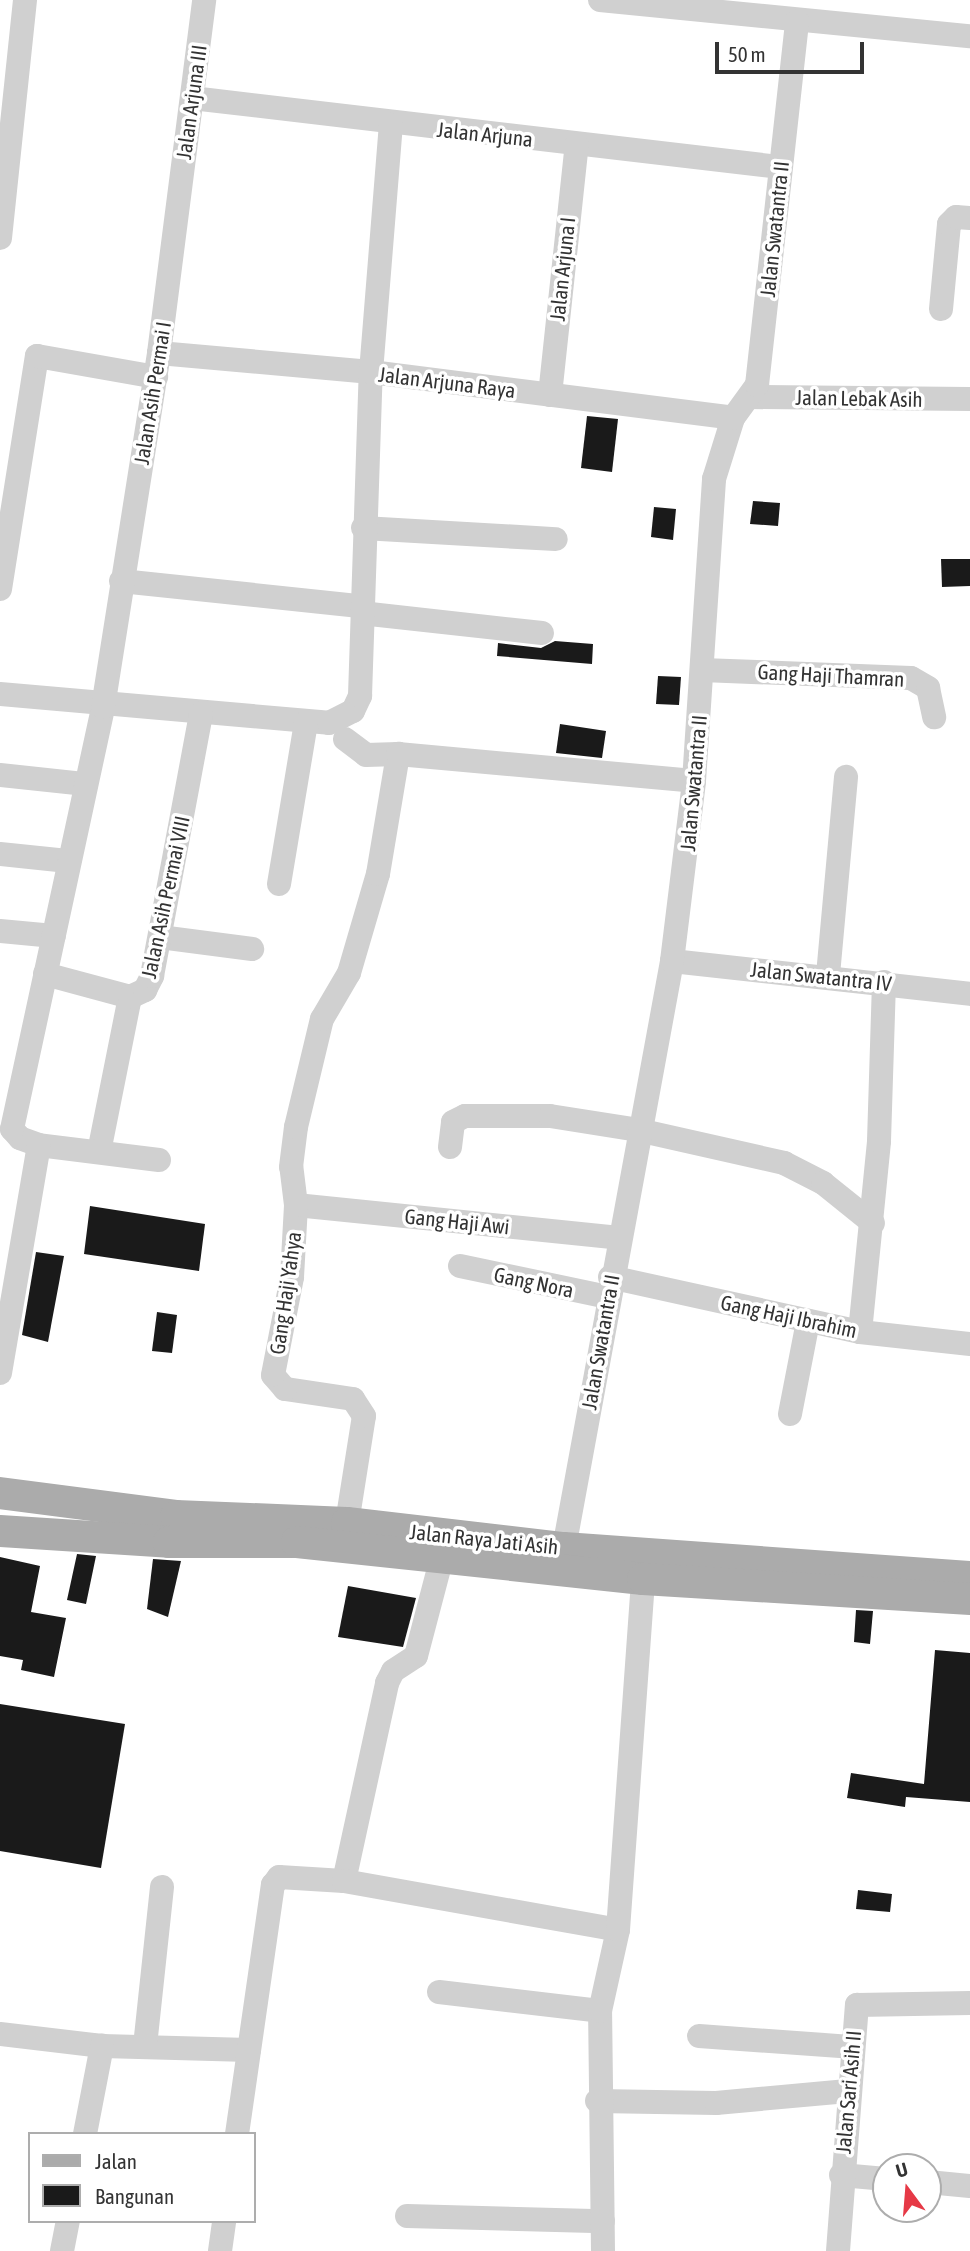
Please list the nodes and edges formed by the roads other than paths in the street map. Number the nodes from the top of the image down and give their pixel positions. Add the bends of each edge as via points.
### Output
1 (25, 0) edge
2 (204, 0) edge
3 (600, 0) edge
4 (765, 9) edge
5 (797, 21) junction
6 (970, 36) edge
7 (192, 98) junction
8 (391, 125) junction
9 (577, 144) junction
10 (779, 167) junction
11 (176, 204) joint
12 (970, 218) edge
13 (0, 238) edge
14 (941, 309) dead end
15 (157, 365) junction
16 (371, 372) junction
17 (550, 395) junction
18 (749, 397) junction
19 (970, 399) edge
20 (733, 418) junction
21 (363, 528) junction
22 (556, 538) dead end
23 (1, 580) edge
24 (121, 581) junction
25 (360, 606) junction
26 (542, 633) dead end
27 (702, 670) junction
28 (0, 694) edge
29 (103, 707) junction
30 (201, 714) junction
31 (934, 717) dead end
32 (306, 722) junction
33 (345, 739) dead end
34 (398, 754) junction
35 (0, 775) edge
36 (846, 777) dead end
37 (694, 781) junction
38 (84, 784) junction
39 (0, 854) edge
40 (68, 861) junction
41 (279, 884) dead end
42 (0, 931) edge
43 (54, 936) junction
44 (160, 937) junction
45 (252, 949) dead end
46 (672, 961) junction
47 (45, 974) junction
48 (828, 975) junction
49 (884, 982) junction
50 (970, 994) edge
51 (130, 997) junction
52 (638, 1130) junction
53 (39, 1145) junction
54 (450, 1147) dead end
55 (99, 1152) junction
56 (159, 1160) dead end
57 (296, 1205) junction
58 (873, 1223) junction
59 (619, 1238) junction
60 (460, 1266) dead end
61 (609, 1287) junction
62 (808, 1321) junction
63 (860, 1332) junction
64 (970, 1343) edge
65 (0, 1373) edge
66 (790, 1414) dead end
67 (0, 1493) edge
68 (347, 1523) junction
69 (0, 1531) edge
70 (564, 1548) junction
71 (442, 1557) junction
72 (970, 1577) edge
73 (643, 1579) junction
74 (970, 1599) edge
75 (344, 1881) junction
76 (162, 1887) dead end
77 (618, 1930) junction
78 (439, 1992) dead end
79 (970, 2003) edge
80 (600, 2011) junction
81 (0, 2034) edge
82 (699, 2036) dead end
83 (102, 2046) junction
84 (145, 2046) junction
85 (851, 2047) junction
86 (248, 2050) junction
87 (847, 2091) junction
88 (597, 2101) junction
89 (85, 2132) edge
90 (237, 2132) edge
91 (841, 2175) junction
92 (872, 2178) edge
93 (942, 2183) edge
94 (970, 2186) edge
95 (407, 2216) dead end
96 (603, 2221) junction
97 (68, 2223) edge
98 (224, 2223) edge
99 (62, 2251) edge
100 (220, 2251) edge
101 (603, 2251) edge
102 (838, 2251) edge

1 - 13 street
2 - 7 street, Jalan Arjuna III
3 - 4 street
4 - 5 street
5 - 6 street
5 - 10 street, Jalan Swatantra II
7 - 8 street, Jalan Arjuna
7 - 11 street, Jalan Arjuna III
8 - 9 street, Jalan Arjuna
8 - 16 street
9 - 10 street, Jalan Arjuna
9 - 17 street, Jalan Arjuna I
10 - 18 street, Jalan Swatantra II via 757,385
11 - 15 street, Jalan Asih Permai I
12 - 14 street via 956,217 949,224
15 - 16 street, Jalan Arjuna Raya
15 - 23 street, Jalan Arjuna Raya via 37,356
15 - 24 street, Jalan Asih Permai I
16 - 17 street, Jalan Arjuna Raya
16 - 21 street
17 - 20 street, Jalan Arjuna Raya
18 - 19 street, Jalan Lebak Asih
18 - 20 street, Jalan Swatantra II
20 - 27 street, Jalan Swatantra II via 714,479
21 - 22 street
21 - 25 street
24 - 25 street
24 - 29 street, Jalan Asih Permai I
25 - 26 street via 370,614
25 - 32 street via 360,696 343,721
27 - 31 street, Gang Haji Thamran via 911,678 928,688
27 - 37 street, Jalan Swatantra II
28 - 29 street
29 - 30 street
29 - 38 street, Jalan Asih Permai I
30 - 32 street
30 - 44 street, Jalan Asih Permai VIII
32 - 41 street
33 - 34 street via 366,755
34 - 37 street
34 - 57 street via 378,874 349,973 325,1011 296,1127 290,1175
35 - 38 street
36 - 48 street
37 - 46 street, Jalan Swatantra II
38 - 40 street, Jalan Asih Permai I
39 - 40 street
40 - 43 street, Jalan Asih Permai I
42 - 43 street
43 - 47 street, Jalan Asih Permai I
44 - 45 street
44 - 51 street, Jalan Asih Permai VIII via 145,990
46 - 48 street, Jalan Swatantra IV
46 - 52 street, Jalan Swatantra II
47 - 51 street
47 - 53 street, Jalan Asih Permai I via 12,1129
48 - 49 street, Jalan Swatantra IV
49 - 50 street, Jalan Swatantra IV
49 - 58 street
51 - 55 street, Jalan Asih Permai VIII
52 - 54 street via 550,1116 466,1116 453,1122
52 - 58 street via 784,1163 823,1183
52 - 59 street, Jalan Swatantra II
53 - 55 street
53 - 65 street
55 - 56 street
57 - 59 street, Gang Haji Awi
57 - 68 street, Gang Haji Yahya via 292,1277 273,1375 285,1389 353,1399 364,1416
58 - 63 street
59 - 61 street, Jalan Swatantra II
60 - 61 street, Gang Nora
61 - 62 street, Gang Haji Ibrahim
61 - 70 street, Jalan Swatantra II
62 - 63 street, Gang Haji Ibrahim
62 - 66 street
63 - 64 street, Gang Haji Ibrahim
67 - 68 main road, Jalan Raya Jati Asih via 176,1516
68 - 70 main road, Jalan Raya Jati Asih
69 - 71 main road, Jalan Raya Jati Asih via 169,1542 297,1542
70 - 72 main road, Jalan Raya Jati Asih
71 - 73 main road, Jalan Raya Jati Asih
71 - 75 street via 416,1656 393,1671 387,1683
73 - 74 main road, Jalan Raya Jati Asih
73 - 77 street
75 - 77 street
75 - 86 street via 291,1874 273,1885
76 - 84 street
77 - 80 street
78 - 80 street
79 - 85 street, Jalan Sari Asih II via 857,2005
80 - 88 street
81 - 83 street
82 - 85 street
83 - 84 street
83 - 89 street
84 - 86 street
85 - 87 street, Jalan Sari Asih II
86 - 90 street
87 - 88 street via 716,2103
87 - 91 street, Jalan Sari Asih II
88 - 96 street
91 - 92 street
91 - 102 street, Jalan Sari Asih II
93 - 94 street
95 - 96 street
96 - 101 street
97 - 99 street
98 - 100 street

